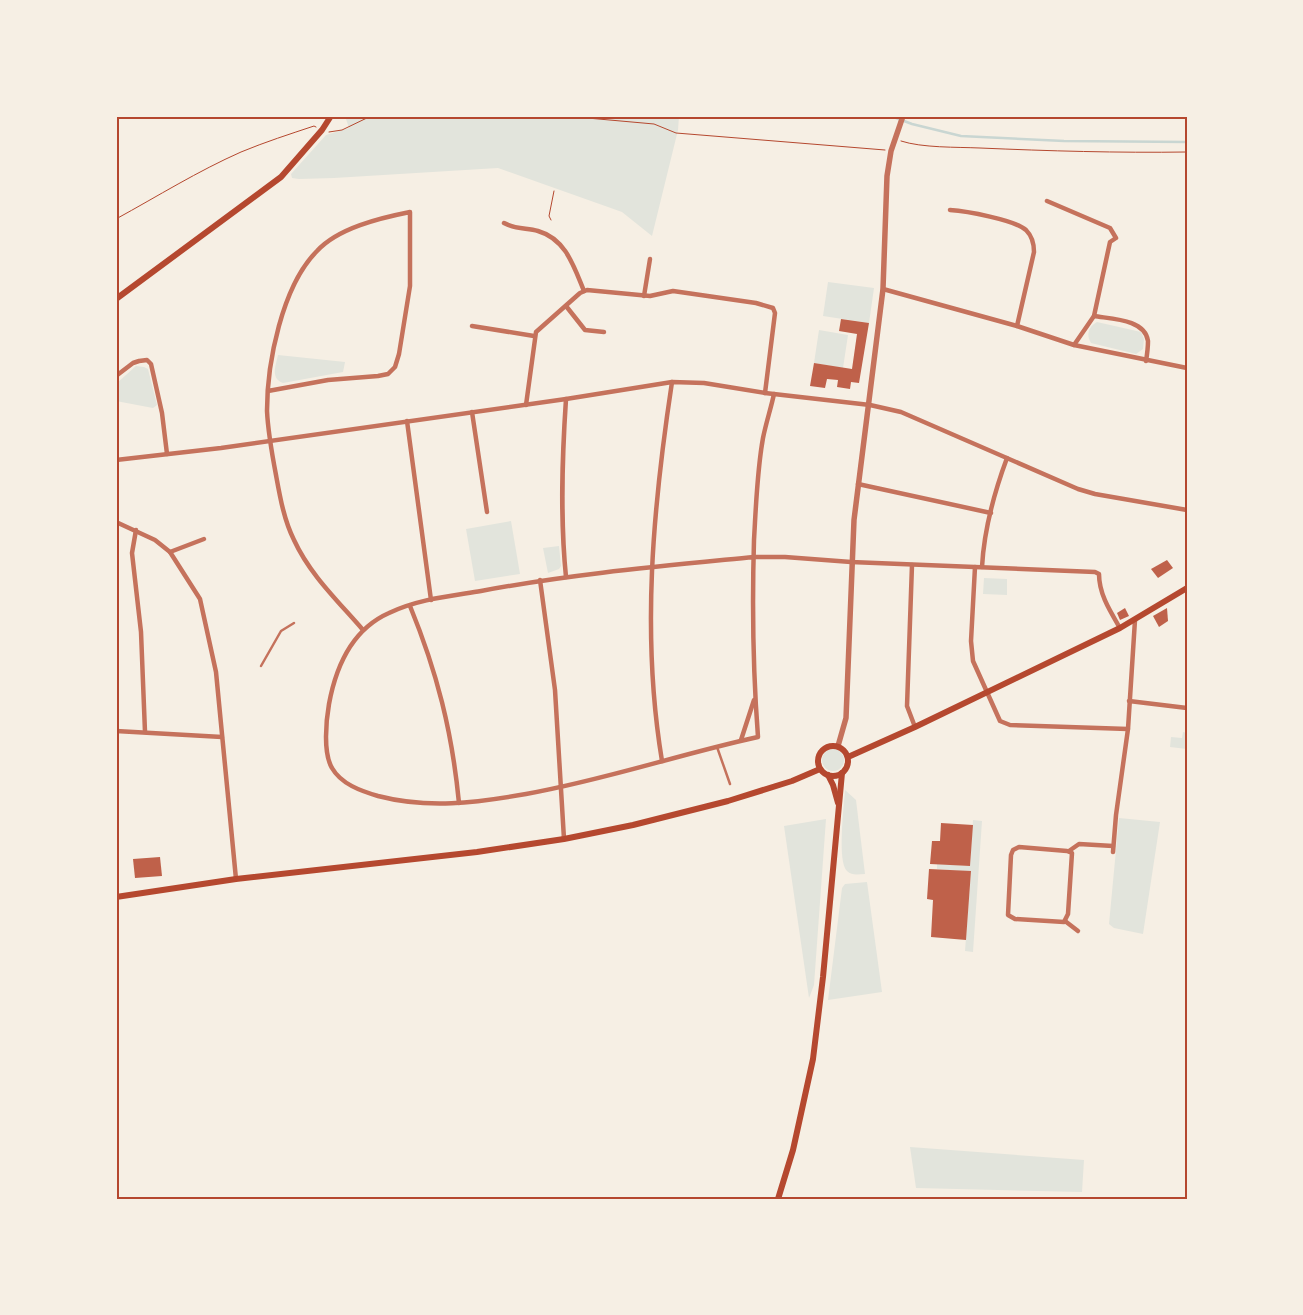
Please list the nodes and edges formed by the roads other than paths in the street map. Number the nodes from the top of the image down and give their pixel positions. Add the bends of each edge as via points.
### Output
1 (331, 116) edge
2 (903, 116) edge
3 (1047, 200) dead end
4 (950, 210) dead end
5 (504, 223) dead end
6 (650, 259) dead end
7 (884, 289) junction
8 (584, 291) junction
9 (644, 296) junction
10 (116, 298) edge
11 (566, 306) junction
12 (1094, 316) junction
13 (472, 326) dead end
14 (1017, 326) junction
15 (604, 332) dead end
16 (534, 336) junction
17 (1074, 345) junction
18 (1146, 361) junction
19 (1187, 368) edge
20 (116, 376) edge
21 (672, 382) junction
22 (268, 391) junction
23 (765, 392) junction
24 (774, 394) junction
25 (566, 399) junction
26 (526, 405) junction
27 (870, 406) junction
28 (472, 412) junction
29 (407, 421) junction
30 (271, 440) junction
31 (167, 454) junction
32 (1007, 458) junction
33 (116, 460) edge
34 (858, 484) junction
35 (1187, 510) edge
36 (487, 512) dead end
37 (990, 513) junction
38 (116, 522) edge
39 (136, 530) junction
40 (204, 539) dead end
41 (170, 552) junction
42 (754, 557) junction
43 (852, 562) junction
44 (912, 565) junction
45 (975, 567) junction
46 (982, 567) junction
47 (653, 568) junction
48 (566, 577) junction
49 (540, 580) junction
50 (1187, 588) edge
51 (431, 600) junction
52 (410, 606) junction
53 (1135, 620) junction
54 (294, 623) dead end
55 (1120, 628) junction
56 (363, 630) junction
57 (261, 666) dead end
58 (986, 692) junction
59 (754, 699) junction
60 (1129, 702) junction
61 (1187, 708) edge
62 (916, 727) junction
63 (1128, 729) junction
64 (116, 731) edge
65 (145, 732) junction
66 (222, 737) junction
67 (741, 740) junction
68 (717, 746) junction
69 (838, 746) junction
70 (848, 757) junction
71 (662, 761) junction
72 (820, 769) junction
73 (842, 773) junction
74 (828, 775) junction
75 (730, 784) dead end
76 (560, 788) junction
77 (459, 803) junction
78 (838, 807) junction
79 (564, 839) junction
80 (1113, 846) junction
81 (1069, 851) junction
82 (1113, 852) dead end
83 (236, 879) junction
84 (116, 897) edge
85 (1065, 921) junction
86 (1078, 930) dead end
87 (778, 1199) edge

1 - 10 main road via 281,177
2 - 7 street via 891,151 887,176
3 - 12 street via 1110,228 1116,238 1110,242
4 - 14 street via 967,211 1019,226 1030,234 1034,252
5 - 8 street via 540,232 564,247
6 - 9 street
7 - 14 street
7 - 27 street
8 - 9 street
8 - 11 street
9 - 23 street via 673,291 773,308
11 - 15 street via 585,330
11 - 16 street
12 - 17 street
12 - 18 street via 1142,329 1148,342
13 - 16 street
14 - 17 street
16 - 26 street
17 - 18 street
18 - 19 street
20 - 31 street via 139,360 147,360 151,364
21 - 23 street
21 - 25 street
21 - 47 street via 659,480
22 - 22 street via 328,380 378,376 388,374 395,367 410,286 410,212 372,220 334,238 306,263 278,324
22 - 30 street
23 - 24 street
24 - 27 street
24 - 42 street via 760,458
25 - 26 street
25 - 48 street via 561,496
26 - 28 street
27 - 32 street via 901,412
27 - 34 street
28 - 29 street
28 - 36 street
29 - 30 street
29 - 51 street
30 - 31 street
30 - 56 street via 282,509 293,539 318,579
31 - 33 street
32 - 35 street via 1078,490
32 - 37 street
34 - 37 street
34 - 43 street
37 - 46 street
38 - 39 street
39 - 41 street
39 - 65 street via 132,553 141,632
40 - 41 street
41 - 66 street via 200,599 216,672
42 - 43 street
42 - 47 street
42 - 59 street
43 - 44 street
43 - 69 street via 846,718
44 - 45 street
44 - 62 street via 908,706
45 - 46 street
45 - 58 street via 972,662
46 - 55 street via 1098,572 1099,587
47 - 48 street
47 - 71 street via 652,672
48 - 49 street
49 - 51 street
49 - 76 street via 555,690
50 - 53 main road
51 - 52 street
52 - 56 street via 377,619
52 - 77 street via 442,697
53 - 55 main road
53 - 60 street
54 - 57 lane via 281,631
55 - 58 main road
56 - 77 street via 345,654 332,691 327,730 330,766 350,785 372,794 422,804
58 - 62 main road
58 - 63 street via 998,717 1006,724
59 - 67 street
59 - 67 street via 758,737
60 - 61 street
60 - 63 street
62 - 70 main road
63 - 80 street
64 - 65 street
65 - 66 street
66 - 83 street
67 - 68 street
68 - 71 street
68 - 75 lane
69 - 70 main road
69 - 72 main road via 830,745 821,750 817,760
70 - 73 main road
71 - 76 street
72 - 74 main road
72 - 79 main road via 728,801 636,825
73 - 74 main road
73 - 78 main road
74 - 78 main road
76 - 77 street
76 - 79 street
78 - 87 main road via 830,916 813,1059 793,1150
79 - 83 main road
80 - 81 street via 1079,844
80 - 82 street
81 - 85 street via 1073,857
81 - 85 street via 1018,847 1011,855 1008,915 1011,918
83 - 84 main road
85 - 86 street

